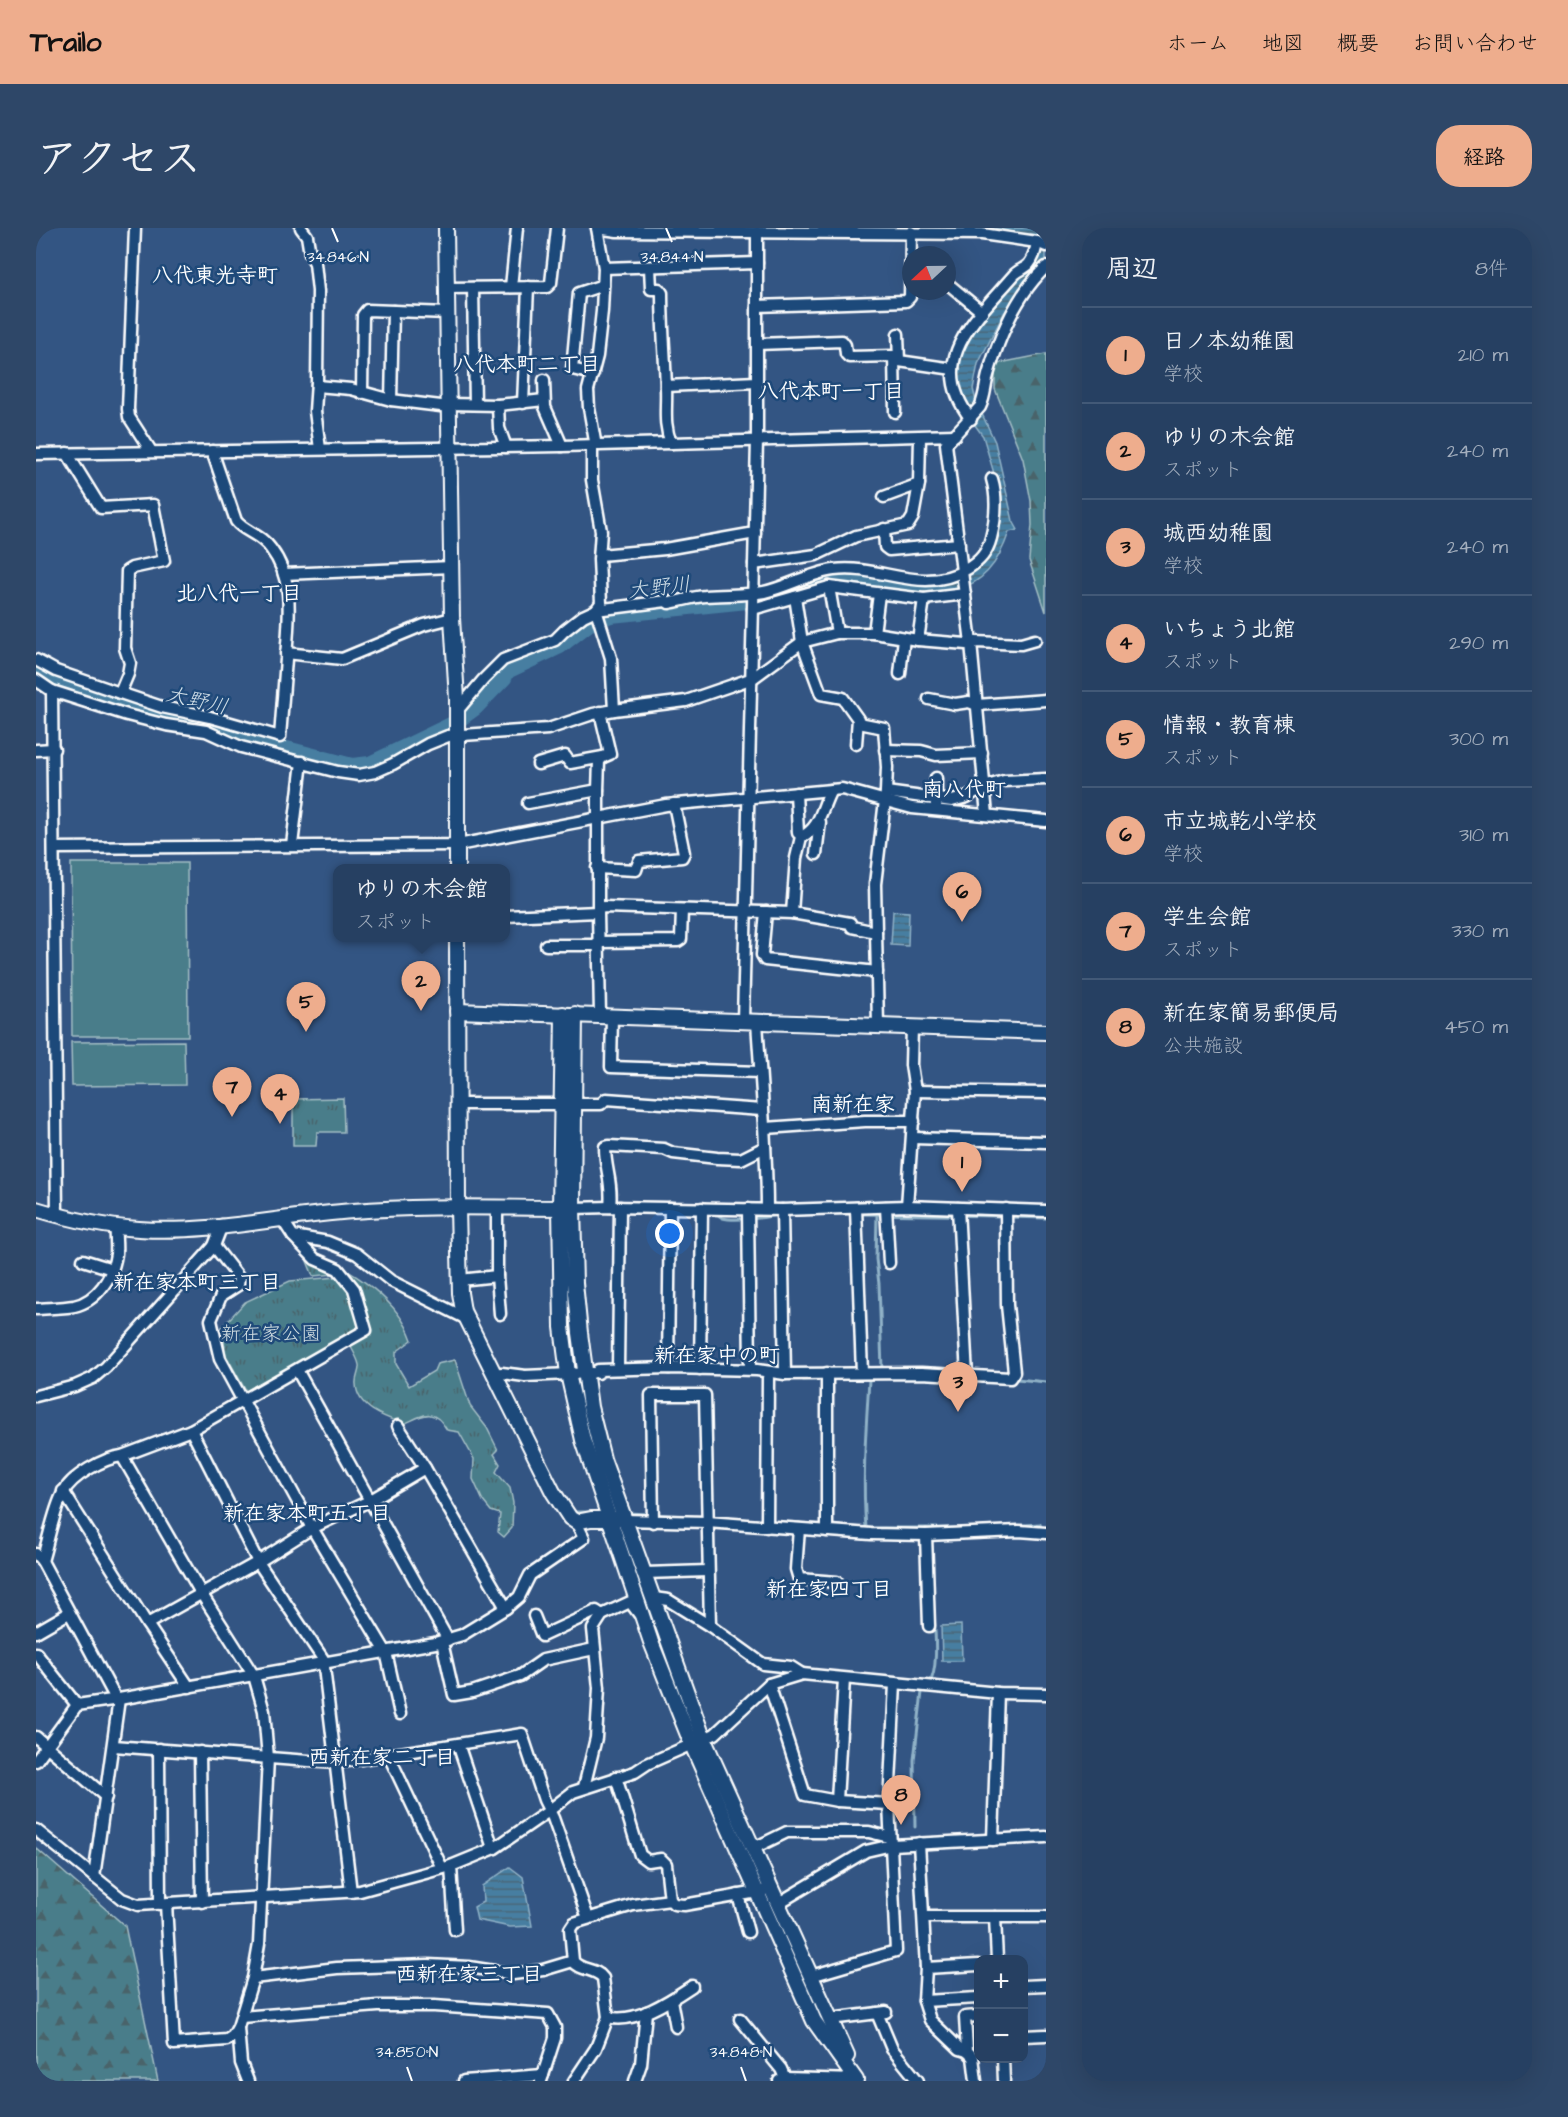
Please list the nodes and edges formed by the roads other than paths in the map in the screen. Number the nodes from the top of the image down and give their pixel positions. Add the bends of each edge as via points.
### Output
1 (135, 228) edge
2 (301, 228) edge
3 (446, 228) edge
4 (517, 228) edge
5 (556, 228) edge
6 (597, 228) edge
7 (885, 230) edge
8 (757, 232) junction
9 (911, 232) junction
10 (1042, 244) edge
11 (757, 263) junction
12 (650, 267) junction
13 (1046, 267) edge
14 (604, 268) junction
15 (603, 285) junction
16 (511, 287) junction
17 (528, 287) junction
18 (447, 288) junction
19 (473, 288) junction
20 (956, 290) edge
21 (757, 306) junction
22 (393, 311) junction
23 (982, 312) junction
24 (448, 313) junction
25 (898, 334) dead end
26 (757, 344) junction
27 (896, 358) junction
28 (953, 369) junction
29 (593, 374) junction
30 (544, 380) dead end
31 (757, 382) junction
32 (317, 386) junction
33 (666, 386) junction
34 (362, 393) junction
35 (391, 400) junction
36 (544, 400) junction
37 (523, 403) junction
38 (475, 404) junction
39 (449, 405) junction
40 (498, 405) junction
41 (895, 412) dead end
42 (971, 419) junction
43 (955, 435) junction
44 (920, 436) junction
45 (757, 440) junction
46 (671, 443) junction
47 (593, 445) junction
48 (562, 446) junction
49 (506, 447) junction
50 (449, 448) junction
51 (320, 449) junction
52 (151, 451) junction
53 (212, 451) junction
54 (67, 453) junction
55 (36, 454) edge
56 (992, 479) dead end
57 (919, 484) junction
58 (884, 497) dead end
59 (884, 530) junction
60 (755, 533) junction
61 (959, 544) junction
62 (600, 555) junction
63 (754, 564) junction
64 (452, 567) junction
65 (962, 572) junction
66 (284, 574) junction
67 (829, 587) junction
68 (754, 593) junction
69 (879, 594) junction
70 (964, 594) junction
71 (795, 597) junction
72 (924, 599) junction
73 (753, 609) junction
74 (596, 610) junction
75 (452, 618) junction
76 (837, 633) junction
77 (874, 633) junction
78 (904, 638) junction
79 (918, 640) junction
80 (1035, 640) dead end
81 (802, 642) junction
82 (971, 643) junction
83 (286, 653) junction
84 (36, 660) edge
85 (900, 674) dead end
86 (753, 678) junction
87 (36, 680) edge
88 (52, 691) junction
89 (120, 693) junction
90 (929, 699) dead end
91 (1046, 700) edge
92 (457, 705) junction
93 (977, 705) junction
94 (614, 710) junction
95 (600, 712) junction
96 (859, 723) junction
97 (457, 733) junction
98 (856, 744) dead end
99 (54, 749) junction
100 (36, 750) edge
101 (885, 750) junction
102 (982, 753) junction
103 (603, 757) junction
104 (302, 762) junction
105 (538, 764) dead end
106 (936, 778) dead end
107 (1046, 779) edge
108 (985, 789) junction
109 (598, 790) junction
110 (831, 790) junction
111 (796, 793) junction
112 (748, 796) junction
113 (885, 796) junction
114 (528, 803) dead end
115 (674, 804) junction
116 (936, 805) junction
117 (987, 815) junction
118 (597, 816) junction
119 (1046, 821) edge
120 (820, 822) junction
121 (798, 833) dead end
122 (292, 845) junction
123 (458, 845) junction
124 (54, 848) junction
125 (816, 854) dead end
126 (457, 864) edge
127 (597, 868) junction
128 (682, 910) junction
129 (598, 911) junction
130 (745, 912) junction
131 (766, 912) junction
132 (792, 913) junction
133 (510, 916) edge
134 (876, 932) junction
135 (457, 942) edge
136 (599, 943) junction
137 (546, 945) dead end
138 (877, 972) junction
139 (457, 1011) junction
140 (569, 1014) junction
141 (606, 1016) junction
142 (743, 1021) junction
143 (757, 1022) junction
144 (878, 1026) junction
145 (912, 1027) junction
146 (1046, 1032) edge
147 (760, 1072) junction
148 (915, 1091) junction
149 (1046, 1093) edge
150 (459, 1104) junction
151 (569, 1104) junction
152 (762, 1110) junction
153 (914, 1121) junction
154 (766, 1128) junction
155 (913, 1138) junction
156 (1046, 1142) edge
157 (765, 1147) junction
158 (907, 1206) junction
159 (497, 1207) junction
160 (615, 1207) junction
161 (458, 1208) junction
162 (567, 1208) junction
163 (670, 1208) junction
164 (702, 1208) junction
165 (36, 1209) edge
166 (767, 1209) junction
167 (856, 1211) junction
168 (1046, 1211) edge
169 (886, 1212) junction
170 (958, 1213) junction
171 (748, 1214) junction
172 (782, 1214) junction
173 (1006, 1214) junction
174 (57, 1216) junction
175 (282, 1219) junction
176 (222, 1225) junction
177 (116, 1226) junction
178 (293, 1236) junction
179 (214, 1246) junction
180 (83, 1260) dead end
181 (889, 1263) dead end
182 (112, 1269) junction
183 (497, 1276) junction
184 (460, 1280) junction
185 (36, 1308) edge
186 (500, 1314) dead end
187 (467, 1319) junction
188 (669, 1368) junction
189 (618, 1369) junction
190 (700, 1369) junction
191 (297, 1370) junction
192 (750, 1370) junction
193 (592, 1373) junction
194 (865, 1373) junction
195 (493, 1374) junction
196 (568, 1374) junction
197 (785, 1374) junction
198 (770, 1376) junction
199 (967, 1376) junction
200 (827, 1378) junction
201 (36, 1396) edge
202 (242, 1401) junction
203 (398, 1426) dead end
204 (191, 1430) junction
205 (122, 1456) junction
206 (425, 1468) junction
207 (63, 1491) junction
208 (369, 1501) junction
209 (608, 1518) junction
210 (707, 1518) junction
211 (623, 1520) junction
212 (576, 1522) junction
213 (653, 1522) junction
214 (767, 1527) junction
215 (312, 1528) junction
216 (799, 1529) junction
217 (827, 1531) junction
218 (1046, 1533) edge
219 (926, 1535) junction
220 (39, 1558) edge
221 (258, 1562) junction
222 (708, 1571) junction
223 (645, 1573) junction
224 (837, 1582) dead end
225 (201, 1593) junction
226 (654, 1598) junction
227 (506, 1608) junction
228 (69, 1613) junction
229 (602, 1615) junction
230 (534, 1616) dead end
231 (643, 1619) junction
232 (147, 1624) junction
233 (710, 1624) junction
234 (929, 1626) dead end
235 (36, 1632) edge
236 (445, 1641) junction
237 (594, 1649) junction
238 (386, 1652) junction
239 (36, 1653) edge
240 (323, 1663) junction
241 (802, 1674) junction
242 (254, 1676) junction
243 (844, 1679) junction
244 (769, 1684) junction
245 (895, 1684) junction
246 (189, 1687) junction
247 (998, 1693) junction
248 (1046, 1694) edge
249 (118, 1699) junction
250 (77, 1705) junction
251 (400, 1714) dead end
252 (36, 1737) edge
253 (698, 1743) junction
254 (458, 1744) junction
255 (114, 1746) junction
256 (47, 1747) junction
257 (159, 1749) junction
258 (200, 1752) junction
259 (388, 1754) junction
260 (268, 1758) junction
261 (36, 1761) edge
262 (335, 1762) junction
263 (617, 1780) junction
264 (584, 1787) junction
265 (106, 1797) junction
266 (837, 1801) junction
267 (888, 1804) junction
268 (551, 1814) junction
269 (36, 1830) edge
270 (1046, 1837) edge
271 (993, 1840) junction
272 (891, 1841) junction
273 (919, 1844) junction
274 (493, 1848) junction
275 (752, 1849) junction
276 (446, 1867) junction
277 (94, 1877) junction
278 (770, 1889) junction
279 (351, 1892) junction
280 (756, 1892) junction
281 (738, 1895) junction
282 (670, 1897) junction
283 (261, 1898) junction
284 (202, 1902) junction
285 (163, 1904) junction
286 (777, 1904) junction
287 (587, 1915) junction
288 (924, 1917) junction
289 (995, 1917) junction
290 (1046, 1917) edge
291 (455, 1930) dead end
292 (748, 1932) dead end
293 (997, 1955) edge
294 (573, 1961) junction
295 (974, 1965) edge
296 (926, 1968) junction
297 (811, 1976) junction
298 (254, 1978) junction
299 (1046, 1985) edge
300 (692, 1986) dead end
301 (1028, 1986) edge
302 (974, 1998) edge
303 (671, 2000) junction
304 (924, 2001) junction
305 (646, 2012) junction
306 (974, 2016) edge
307 (608, 2017) junction
308 (740, 2019) dead end
309 (830, 2019) junction
310 (239, 2022) junction
311 (676, 2027) dead end
312 (1046, 2035) edge
313 (1028, 2036) edge
314 (967, 2051) junction
315 (1003, 2063) edge
316 (542, 2078) edge
317 (782, 2079) edge
318 (248, 2081) edge
319 (464, 2081) edge
320 (574, 2081) edge
321 (635, 2081) edge
322 (856, 2081) edge
323 (918, 2081) edge
324 (976, 2081) edge
325 (1004, 2081) edge

1 - 52 street via 128,409
2 - 32 street via 315,263 318,291
3 - 18 street
4 - 16 street
5 - 17 street via 551,283 547,287
6 - 8 street
6 - 14 street
7 - 8 street
7 - 9 street
8 - 11 street
9 - 10 street via 982,234
9 - 21 street via 910,297 906,301
10 - 23 street
11 - 12 street
11 - 21 street
12 - 14 street
12 - 33 street via 651,289 662,293
13 - 42 street via 1021,298 997,344 983,401
14 - 15 street
15 - 29 street
15 - 29 street via 579,293 572,369
16 - 17 street
16 - 19 street
17 - 37 street
18 - 19 street
18 - 24 street
19 - 38 street
20 - 23 street
21 - 26 street
22 - 24 street
22 - 34 street via 368,310 363,315
22 - 35 street
23 - 28 street via 963,336
24 - 39 street
25 - 27 street
26 - 27 street via 842,341 849,357
26 - 31 street
27 - 28 street
27 - 41 street
28 - 42 street via 956,394
29 - 47 street via 588,390
30 - 36 street
31 - 33 street
31 - 45 street
32 - 34 street
32 - 51 street via 315,411
33 - 46 street via 665,427
34 - 35 street
35 - 39 street
36 - 37 street
36 - 48 street
37 - 40 street
38 - 39 street
38 - 40 street
39 - 50 street
40 - 49 street via 499,428
42 - 43 street
43 - 44 street
43 - 61 street via 946,444
44 - 45 street
44 - 57 street
45 - 46 street
45 - 60 street
46 - 47 street
47 - 48 street
47 - 62 street via 592,480 601,531
48 - 49 street
49 - 50 street
50 - 51 street
50 - 64 street
51 - 53 street
52 - 53 street
52 - 54 street
53 - 66 street via 236,521 271,547
54 - 55 street
54 - 89 street via 101,508 153,505 164,561 127,572 125,648 130,663
56 - 65 street via 996,508 990,544 981,559
57 - 58 street
57 - 59 street via 913,518 908,525
59 - 61 street via 888,550
59 - 63 street via 849,539 816,555
60 - 62 street via 665,549
60 - 63 street
61 - 65 street
62 - 74 street via 601,603
63 - 68 street
64 - 66 street
64 - 75 street
65 - 68 street via 930,581 834,570
65 - 70 street
66 - 83 street via 290,597
67 - 69 street
67 - 71 street
67 - 76 street
68 - 73 street
68 - 74 street
69 - 72 street
69 - 77 street
70 - 72 street
70 - 82 street
71 - 73 street
71 - 81 street
72 - 79 street
73 - 86 street
74 - 92 street via 555,640 503,660
74 - 94 street via 611,658
75 - 83 street via 423,625 342,659
75 - 92 street
76 - 77 street
76 - 81 street
77 - 78 street
78 - 79 street
78 - 85 street
79 - 82 street
80 - 82 street via 1021,644
81 - 86 street
81 - 96 street via 821,694 843,698
82 - 93 street
83 - 89 street via 280,737
84 - 89 street
86 - 94 street via 686,701
86 - 112 street
87 - 88 street
88 - 99 street
88 - 104 street via 166,725 206,731 241,747
90 - 93 street
91 - 93 street
92 - 97 street
93 - 102 street
94 - 95 street
95 - 97 street via 548,729
95 - 103 street via 610,754
96 - 98 street
96 - 101 street via 884,728
97 - 104 street via 375,772 348,773
97 - 123 street
99 - 100 street
99 - 124 street
101 - 102 street via 936,755
101 - 113 street
102 - 108 street
103 - 105 street via 570,763 565,756
103 - 109 street via 599,761
104 - 122 street
106 - 116 street
107 - 108 street via 1004,781
108 - 116 street
108 - 117 street
109 - 114 street
109 - 118 street
110 - 111 street
110 - 113 street
110 - 120 street
111 - 112 street
111 - 121 street
112 - 115 street
112 - 130 street
113 - 116 street via 912,808
113 - 134 street via 875,884
115 - 118 street
115 - 127 street via 682,857 639,861 636,870
116 - 117 street
117 - 119 street
118 - 123 street
118 - 127 street
120 - 125 street
120 - 132 street via 801,837
122 - 123 street
122 - 124 street
123 - 126 street
124 - 174 street
127 - 129 street
128 - 129 street via 604,907
128 - 130 street
128 - 136 street via 678,942
129 - 133 street
129 - 136 street
130 - 131 street
130 - 142 street
131 - 132 street
131 - 138 street via 762,955 765,960
132 - 134 street via 842,920 852,927
134 - 138 street
135 - 139 street
136 - 137 street
136 - 141 street
138 - 144 street
139 - 140 street
139 - 150 street
140 - 141 street
140 - 151 street
141 - 142 street
141 - 147 street via 611,1067
142 - 143 street
143 - 144 street
143 - 147 street
144 - 145 street
145 - 146 street
145 - 148 street
147 - 152 street
148 - 149 street
148 - 153 street
150 - 151 street
150 - 161 street
151 - 152 street via 602,1104 606,1100
151 - 162 street
152 - 154 street
153 - 154 street
153 - 155 street
154 - 157 street
155 - 156 street
155 - 158 street
157 - 160 street via 741,1159 609,1146 605,1148 605,1159
157 - 166 street
158 - 169 street
158 - 170 street
159 - 161 street
159 - 162 street
159 - 183 street
160 - 162 street
160 - 163 street
160 - 189 street
161 - 175 street via 353,1210
161 - 184 street
162 - 193 street via 575,1283
162 - 196 street via 562,1327
163 - 164 street
163 - 188 street
164 - 171 street
164 - 190 street
165 - 174 street
166 - 171 street
166 - 172 street
167 - 169 street
167 - 172 street
167 - 194 street
168 - 173 street
169 - 181 street
170 - 173 street
170 - 199 street
171 - 192 street
172 - 197 street
173 - 199 street via 1007,1305 1014,1372 1010,1378
174 - 177 street
175 - 176 street
175 - 178 street
176 - 177 street via 190,1229
176 - 179 street
177 - 182 street
178 - 187 street via 328,1242 357,1254 391,1281
178 - 191 street via 315,1259 338,1269 354,1289 366,1330
179 - 201 street via 93,1378
179 - 202 street via 239,1278 238,1285 221,1296 211,1320 220,1359
180 - 182 street
182 - 185 street via 93,1298 75,1305
183 - 184 street
183 - 186 street
184 - 187 street via 461,1303
187 - 195 street
188 - 189 street
188 - 190 street
189 - 193 street
190 - 192 street
191 - 202 street
191 - 208 street
192 - 198 street
193 - 196 street
193 - 198 street
193 - 211 street via 590,1407
194 - 199 street
194 - 200 street
195 - 196 street
195 - 212 street via 553,1492
196 - 209 street via 583,1440
197 - 198 street
197 - 200 street
198 - 214 street
200 - 217 street
202 - 204 street
202 - 215 street
203 - 206 street
204 - 205 street
204 - 221 street
205 - 207 street via 90,1468
205 - 225 street
206 - 208 street
206 - 227 street
207 - 220 street
207 - 232 street
208 - 215 street
208 - 236 street
209 - 211 street
209 - 212 street
209 - 231 street
210 - 213 street
210 - 213 street via 705,1395 651,1395
210 - 214 street
210 - 222 street
211 - 213 street
211 - 223 street
212 - 227 street via 584,1538 530,1575 519,1597
214 - 216 street
215 - 221 street
215 - 238 street
216 - 217 street
216 - 224 street via 799,1579
217 - 219 street
218 - 219 street
219 - 234 street
220 - 228 street
221 - 225 street
221 - 240 street
222 - 223 street
222 - 233 street
223 - 226 street
225 - 232 street
225 - 242 street
226 - 233 street via 668,1600
226 - 253 street
227 - 236 street
228 - 235 street
228 - 249 street
229 - 230 street via 596,1611 542,1636
229 - 231 street via 630,1602
229 - 237 street via 593,1629
231 - 253 street
232 - 246 street
233 - 241 street via 762,1663 791,1667
236 - 237 street via 454,1695 520,1676 543,1660
236 - 238 street
237 - 264 street via 599,1688 596,1738
238 - 240 street
238 - 251 street
239 - 250 street
240 - 242 street
240 - 262 street
241 - 243 street
241 - 244 street
242 - 246 street
242 - 260 street via 264,1711
243 - 245 street
243 - 266 street
244 - 253 street via 715,1734
244 - 266 street via 805,1795
245 - 247 street
245 - 267 street
246 - 249 street
247 - 248 street
247 - 271 street
249 - 250 street
249 - 255 street
250 - 256 street
252 - 256 street
253 - 263 street
253 - 275 street
253 - 280 street
254 - 259 street
254 - 268 street via 522,1734
254 - 274 street
255 - 257 street
255 - 265 street
256 - 261 street
256 - 265 street
257 - 258 street
257 - 285 street
258 - 260 street
258 - 284 street
259 - 262 street
259 - 276 street
260 - 262 street
260 - 283 street
262 - 279 street
263 - 264 street
263 - 282 street via 640,1855 648,1861 661,1859 666,1864
264 - 268 street via 573,1792
265 - 277 street
266 - 267 street
267 - 272 street
268 - 274 street
268 - 287 street
269 - 277 street
270 - 271 street
271 - 273 street
272 - 273 street
272 - 275 street via 869,1832 788,1832
272 - 286 street via 866,1851
272 - 297 street via 896,1951
273 - 288 street
274 - 276 street
275 - 278 street
276 - 279 street
276 - 291 street
277 - 285 street via 130,1903
278 - 280 street
278 - 286 street
279 - 283 street
280 - 281 street
280 - 322 street via 814,2020
281 - 282 street via 684,1905 674,1904
281 - 292 street
282 - 287 street
283 - 284 street
283 - 298 street
284 - 285 street
285 - 310 street via 174,2043 220,2042 233,2036
286 - 297 street
287 - 294 street via 570,1929
288 - 289 street
288 - 296 street
289 - 290 street
289 - 293 street
294 - 298 street via 513,1974 428,1965 337,1968
294 - 307 street via 603,1978
295 - 296 street
296 - 304 street
297 - 309 street
298 - 310 street
299 - 301 street
300 - 303 street
302 - 304 street
303 - 305 street
303 - 311 street
304 - 314 street via 930,2020
305 - 307 street
305 - 321 street via 641,2064
306 - 314 street via 965,2017
307 - 320 street via 596,2048
308 - 317 street via 781,2069
309 - 322 street
309 - 323 street via 882,2013 892,2049
310 - 316 street via 333,2008 378,2006 548,2014 555,2027 555,2038
310 - 318 street via 241,2063
312 - 313 street
314 - 324 street via 973,2057
315 - 325 street
316 - 319 street
317 - 322 street

